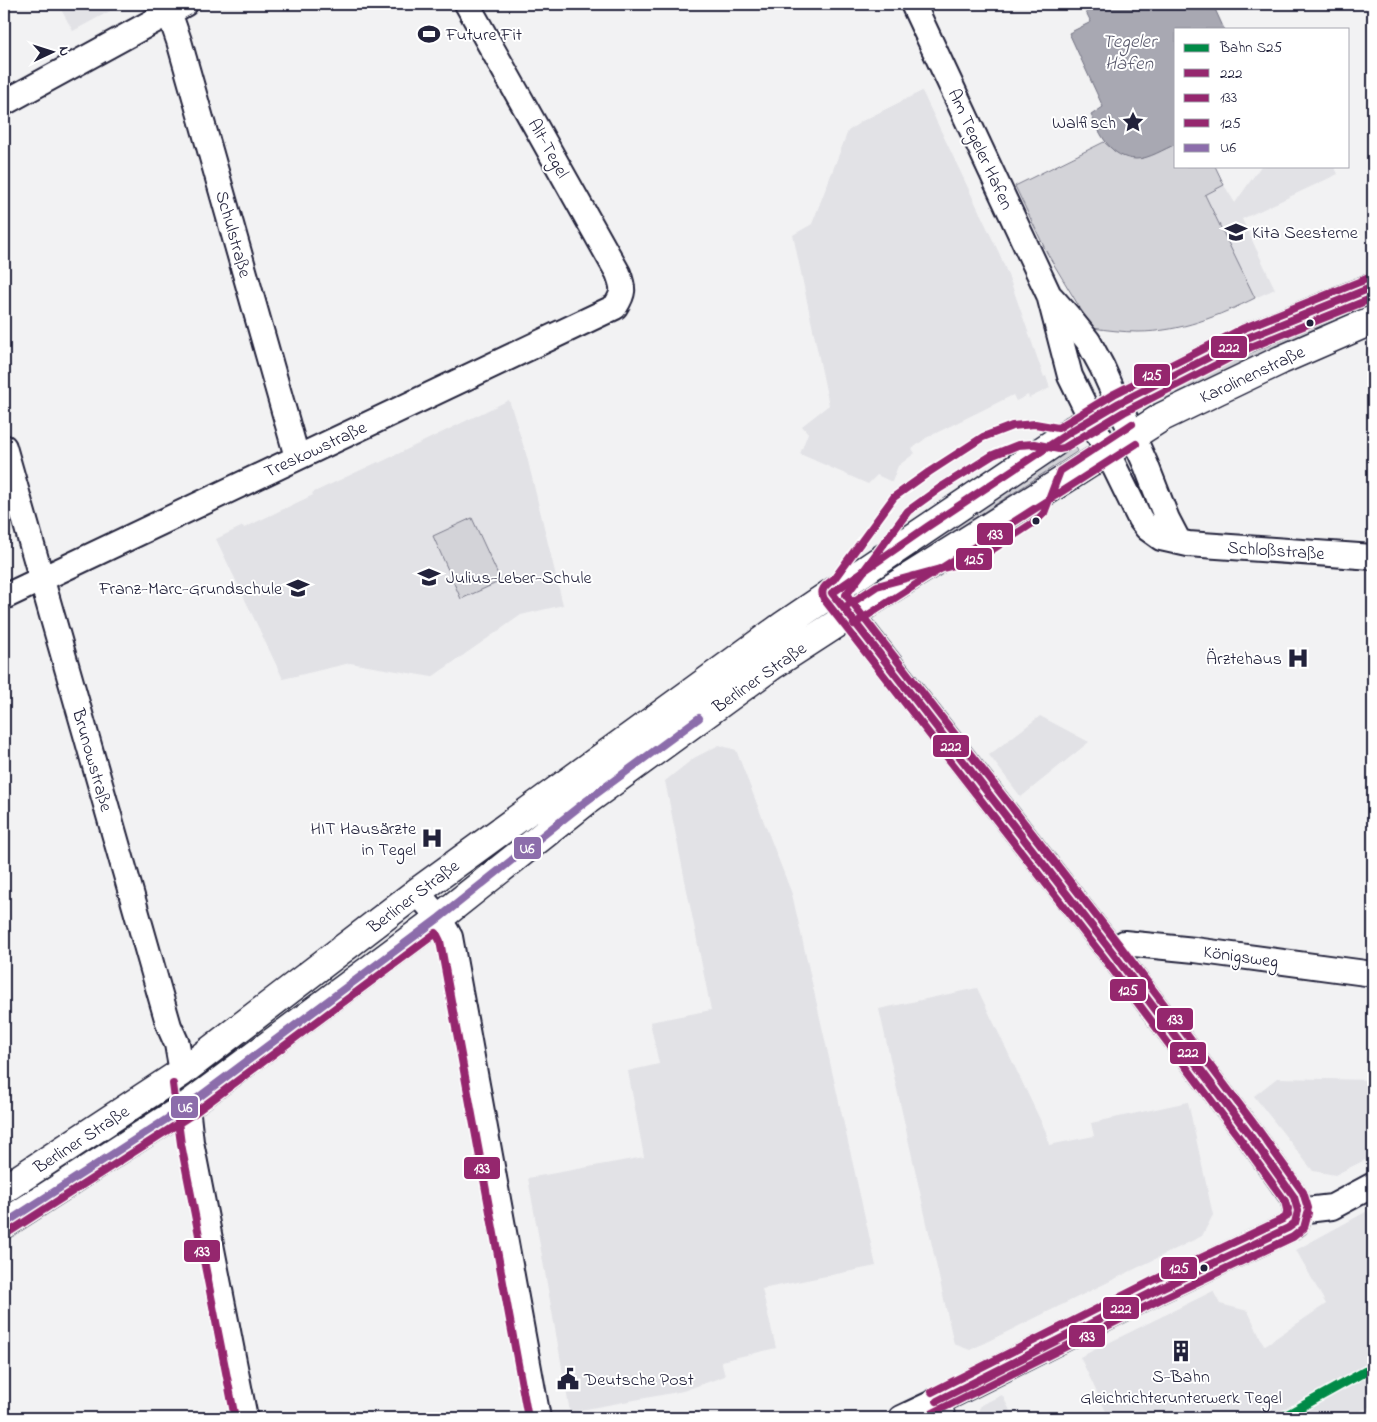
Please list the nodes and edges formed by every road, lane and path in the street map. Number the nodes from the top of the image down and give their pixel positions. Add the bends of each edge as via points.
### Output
1 (467, 4) edge
2 (913, 4) edge
3 (177, 8) edge
4 (4, 103) edge
5 (1373, 287) edge
6 (1049, 295) junction
7 (622, 296) joint
8 (1373, 320) edge
9 (1119, 403) junction
10 (1091, 419) junction
11 (1133, 435) junction
12 (4, 447) edge
13 (1107, 452) junction
14 (297, 457) junction
15 (1179, 542) junction
16 (1373, 557) edge
17 (42, 579) junction
18 (832, 593) junction
19 (4, 597) edge
20 (849, 616) junction
21 (417, 892) junction
22 (439, 918) junction
23 (1112, 952) junction
24 (1373, 974) edge
25 (182, 1072) junction
26 (187, 1106) junction
27 (1373, 1185) edge
28 (4, 1189) edge
29 (1298, 1211) junction
30 (4, 1224) edge
31 (939, 1409) edge
32 (245, 1418) edge
33 (538, 1418) edge
34 (901, 1418) edge

1 - 7 street, Alt-Tegel via 618,273 623,286
2 - 6 street, Am Tegeler Hafen
3 - 4 street
3 - 14 street, Schulstraße via 179,41
5 - 9 main road, Karolinenstraße via 1247,338
6 - 9 street, Am Tegeler Hafen via 1088,341
6 - 10 street, Am Tegeler Hafen via 1070,376
7 - 14 street, Treskowstraße via 615,307
8 - 11 main road, Karolinenstraße via 1233,382
9 - 10 main road, Berliner Straße
9 - 11 street
10 - 13 street, Am Tegeler Hafen
10 - 18 main road, Berliner Straße
11 - 13 main road, Berliner Straße
11 - 15 street
12 - 17 street, Brunowstraße
13 - 15 street, Schloßstraße via 1147,528 1161,538
13 - 20 main road, Berliner Straße
14 - 17 street, Treskowstraße
15 - 16 street, Schloßstraße
17 - 19 street, Treskowstraße
17 - 25 street, Brunowstraße via 169,1026 177,1044
18 - 20 main road
18 - 21 main road, Berliner Straße via 711,677
20 - 22 main road, Berliner Straße via 758,676 585,802
20 - 23 main road
21 - 22 street
21 - 25 main road, Berliner Straße
22 - 26 main road, Berliner Straße
22 - 33 street via 450,937
23 - 24 street, Königsweg via 1124,943
23 - 29 main road via 1255,1142 1294,1197
25 - 26 main road
25 - 28 main road, Berliner Straße
26 - 30 main road, Berliner Straße
26 - 32 street via 191,1142
27 - 29 street via 1332,1206
29 - 31 main road via 1294,1223 1288,1228 1157,1290
31 - 34 street

